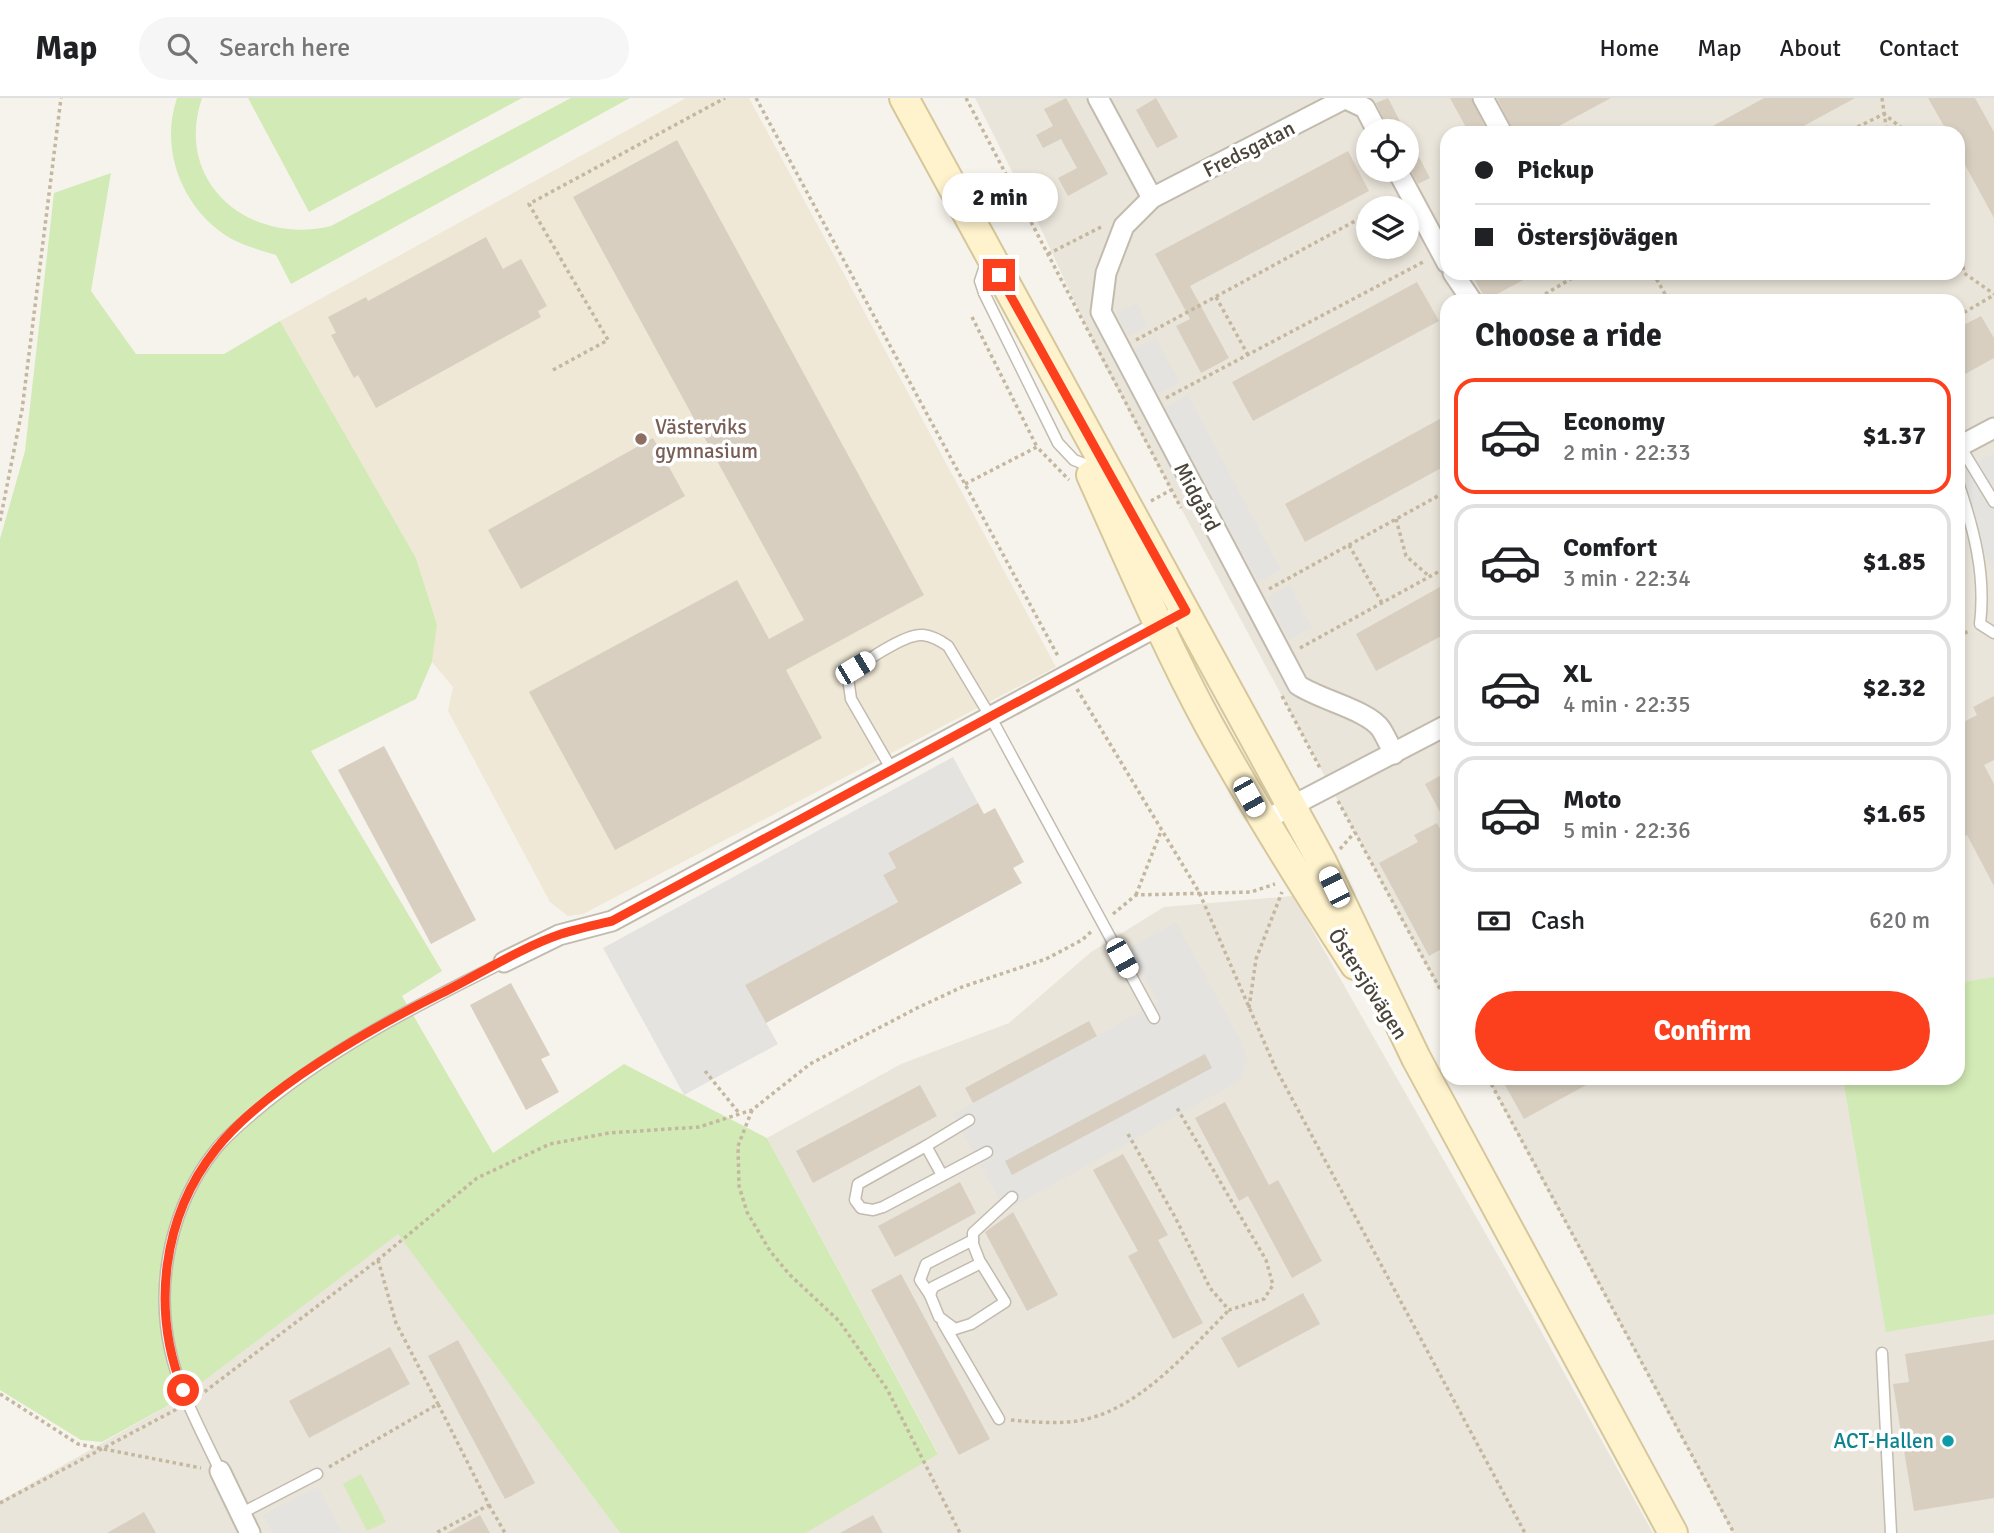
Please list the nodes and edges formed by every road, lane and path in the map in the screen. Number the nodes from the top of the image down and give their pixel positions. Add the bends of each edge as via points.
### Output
1 (61, 98) edge
2 (725, 98) edge
3 (756, 98) edge
4 (904, 98) edge
5 (1098, 98) edge
6 (1347, 98) edge
7 (1483, 98) edge
8 (1882, 98) edge
9 (1884, 114) junction
10 (1371, 119) edge
11 (1498, 126) edge
12 (1859, 126) edge
13 (1886, 126) edge
14 (1899, 126) edge
15 (1403, 182) edge
16 (1152, 198) junction
17 (1356, 221) edge
18 (1125, 226) junction
19 (1440, 251) edge
20 (1048, 254) dead end
21 (989, 257) junction
22 (1440, 260) edge
23 (1965, 274) edge
24 (1569, 280) edge
25 (1545, 294) edge
26 (1994, 294) edge
27 (1216, 297) junction
28 (1018, 311) junction
29 (1965, 312) edge
30 (972, 317) dead end
31 (1119, 349) junction
32 (1248, 355) junction
33 (553, 370) dead end
34 (1149, 407) junction
35 (1994, 428) edge
36 (1965, 444) edge
37 (1037, 447) junction
38 (1965, 456) edge
39 (1079, 473) junction
40 (965, 484) junction
41 (1440, 495) edge
42 (1965, 502) edge
43 (1994, 502) edge
44 (1396, 519) junction
45 (0, 521) edge
46 (1349, 545) junction
47 (1440, 571) edge
48 (1430, 577) junction
49 (1252, 598) junction
50 (1382, 603) junction
51 (1186, 611) junction
52 (1159, 626) junction
53 (1994, 633) edge
54 (1283, 658) junction
55 (1068, 673) junction
56 (990, 716) junction
57 (1440, 729) edge
58 (1394, 754) junction
59 (892, 770) junction
60 (1290, 806) junction
61 (1263, 821) junction
62 (1161, 831) junction
63 (1355, 832) dead end
64 (1322, 862) junction
65 (1292, 878) junction
66 (1199, 892) junction
67 (1136, 895) junction
68 (1102, 922) junction
69 (504, 962) joint
70 (1249, 1011) junction
71 (1154, 1018) dead end
72 (1416, 1058) junction
73 (705, 1071) dead end
74 (1492, 1085) edge
75 (1177, 1108) dead end
76 (751, 1110) junction
77 (739, 1113) junction
78 (969, 1120) dead end
79 (1128, 1134) dead end
80 (926, 1146) junction
81 (987, 1152) dead end
82 (942, 1175) junction
83 (1012, 1197) dead end
84 (973, 1240) junction
85 (378, 1259) junction
86 (981, 1263) junction
87 (930, 1295) junction
88 (1229, 1310) junction
89 (939, 1317) junction
90 (1882, 1353) dead end
91 (0, 1394) edge
92 (188, 1404) junction
93 (438, 1404) junction
94 (999, 1419) joint
95 (99, 1450) junction
96 (220, 1471) junction
97 (317, 1474) joint
98 (0, 1503) edge
99 (489, 1505) junction
100 (240, 1514) junction
101 (250, 1533) edge
102 (436, 1533) edge
103 (505, 1533) edge
104 (960, 1533) edge
105 (1525, 1533) edge
106 (1672, 1533) edge
107 (1734, 1533) edge
108 (1891, 1533) edge

1 - 45 path via 22,410
2 - 33 path via 529,204 608,340
3 - 40 path
4 - 21 main road, Östersjövägen
5 - 16 street
6 - 10 street, Fredsgatan via 1365,108
6 - 16 street, Fredsgatan
7 - 11 street
8 - 9 path
9 - 12 path
9 - 13 path
9 - 14 path
15 - 19 street
16 - 18 street, Midgård
17 - 27 path
18 - 20 path via 1114,222
18 - 31 street, Midgård via 1106,273 1101,312
21 - 28 main road, Östersjövägen
21 - 39 lane via 981,274 984,293 1058,443
22 - 32 path
23 - 26 path
24 - 25 path
26 - 29 path
27 - 31 path
27 - 32 path
28 - 39 main road, Östersjövägen
28 - 51 main road, Östersjövägen
30 - 37 path
31 - 34 street, Midgård
32 - 34 path
34 - 49 street, Midgård
35 - 36 street
37 - 39 path
37 - 40 path
38 - 43 lane
39 - 52 main road, Östersjövägen
40 - 55 path
41 - 44 path
42 - 53 lane via 1977,537 1983,597 1980,624
44 - 46 path
44 - 48 path via 1406,556
46 - 49 path
46 - 50 path
47 - 48 path
48 - 50 path
49 - 54 street, Midgård
50 - 54 path
51 - 52 street
51 - 60 main road, Östersjövägen
52 - 55 street
52 - 61 main road, Östersjövägen
54 - 58 street, Midgård via 1298,685 1372,720
55 - 56 street
55 - 62 path
56 - 59 street
56 - 59 lane via 948,646 922,634 910,636 855,668 848,678 851,699
56 - 68 lane
57 - 58 street
58 - 60 street
59 - 69 street via 612,921 559,934
60 - 61 street
60 - 64 main road, Östersjövägen
61 - 65 main road, Östersjövägen
62 - 66 path
62 - 67 path
63 - 64 path
64 - 72 main road, Östersjövägen
65 - 66 path via 1251,892
65 - 70 path via 1256,959
65 - 72 main road, Östersjövägen
66 - 67 path
66 - 70 path
67 - 68 path
68 - 71 lane
68 - 76 path via 1082,940 1046,959 962,987 810,1064
69 - 92 lane via 409,1009 331,1056 217,1148 175,1226 167,1258 169,1349
70 - 105 path
72 - 106 main road, Östersjövägen
73 - 77 path
74 - 107 path
75 - 88 path via 1266,1261 1273,1286 1264,1299
76 - 77 path
76 - 104 path via 738,1146 738,1186 747,1212 789,1274 839,1321 887,1388
77 - 85 path via 699,1127 609,1133 550,1144 477,1178
78 - 80 lane
79 - 88 path via 1210,1288
80 - 82 lane
80 - 82 lane via 858,1184 855,1200 862,1208 873,1210
81 - 82 lane
83 - 84 lane via 982,1221 972,1233
84 - 86 lane
84 - 87 lane via 926,1264 920,1280
85 - 92 path
85 - 93 path via 396,1323
86 - 87 lane via 933,1287
86 - 89 lane via 1005,1302 955,1329
87 - 89 lane
88 - 94 path via 1128,1401 1079,1420
89 - 94 lane
90 - 108 lane
91 - 95 path via 78,1444
92 - 95 path
92 - 96 lane
93 - 97 path
93 - 99 path
95 - 96 path
95 - 98 path
96 - 100 street
97 - 100 lane
99 - 102 path
99 - 103 path
100 - 101 street

